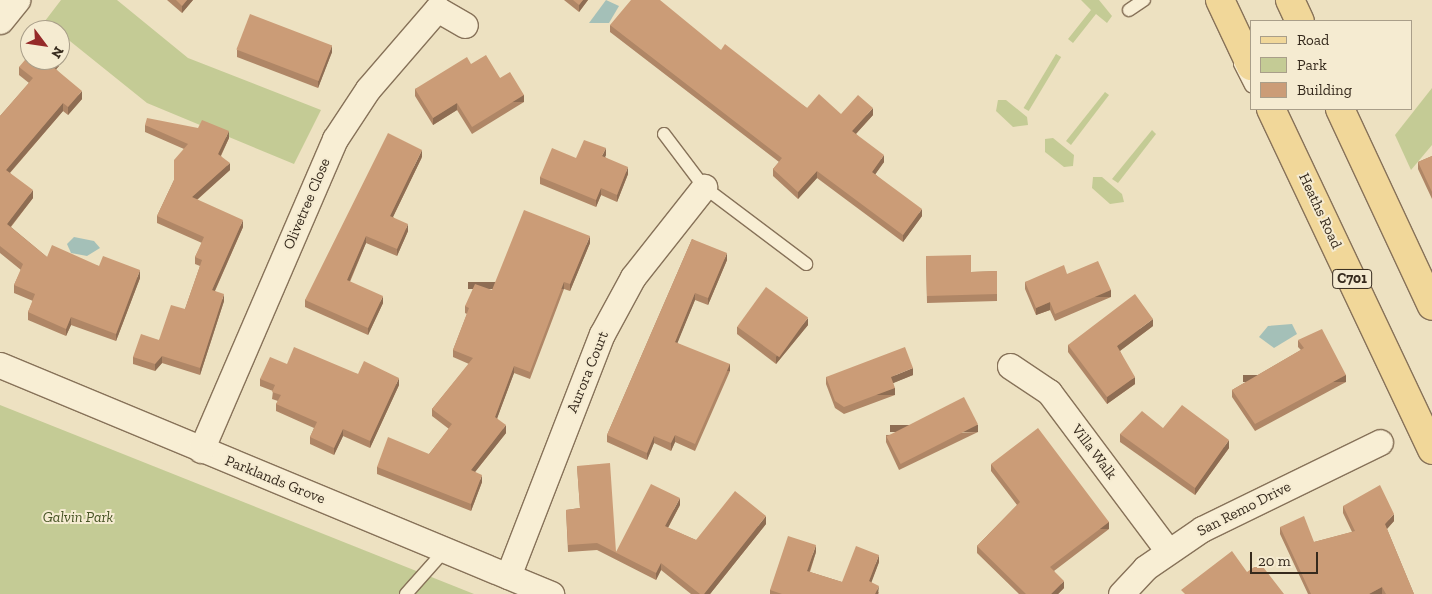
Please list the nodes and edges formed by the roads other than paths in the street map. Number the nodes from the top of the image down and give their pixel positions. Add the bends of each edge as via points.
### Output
1 (16, 0) edge
2 (1135, 0) edge
3 (1144, 0) edge
4 (1208, 0) edge
5 (1220, 0) edge
6 (1290, 0) edge
7 (0, 20) edge
8 (1300, 20) edge
9 (465, 25) dead end
10 (1250, 64) edge
11 (1250, 84) edge
12 (1262, 110) edge
13 (1271, 110) edge
14 (1340, 110) edge
15 (664, 134) dead end
16 (1289, 146) junction
17 (704, 187) junction
18 (806, 264) dead end
19 (1432, 306) edge
20 (0, 365) edge
21 (1010, 366) dead end
22 (1380, 442) dead end
23 (201, 450) junction
24 (1432, 450) edge
25 (446, 549) junction
26 (1168, 551) junction
27 (508, 576) junction
28 (406, 594) edge
29 (551, 594) edge
30 (1121, 594) edge

1 - 7 street
2 - 3 lane via 1130,10
4 - 11 lane
5 - 10 main road
6 - 8 main road
9 - 23 street, Olivetree Close via 437,9 368,89 335,139
12 - 16 lane
13 - 16 main road, Heaths Road / C701
14 - 19 main road
15 - 17 lane
16 - 24 main road, Heaths Road / C701
17 - 18 lane
17 - 27 street, Aurora Court via 633,277 602,334
20 - 23 street, Parklands Grove
21 - 26 street, Villa Walk via 1049,392
22 - 26 street, San Remo Drive via 1202,529
23 - 25 street, Parklands Grove
25 - 27 street, Parklands Grove
25 - 28 lane
26 - 30 street, San Remo Drive
27 - 29 street, Parklands Grove

